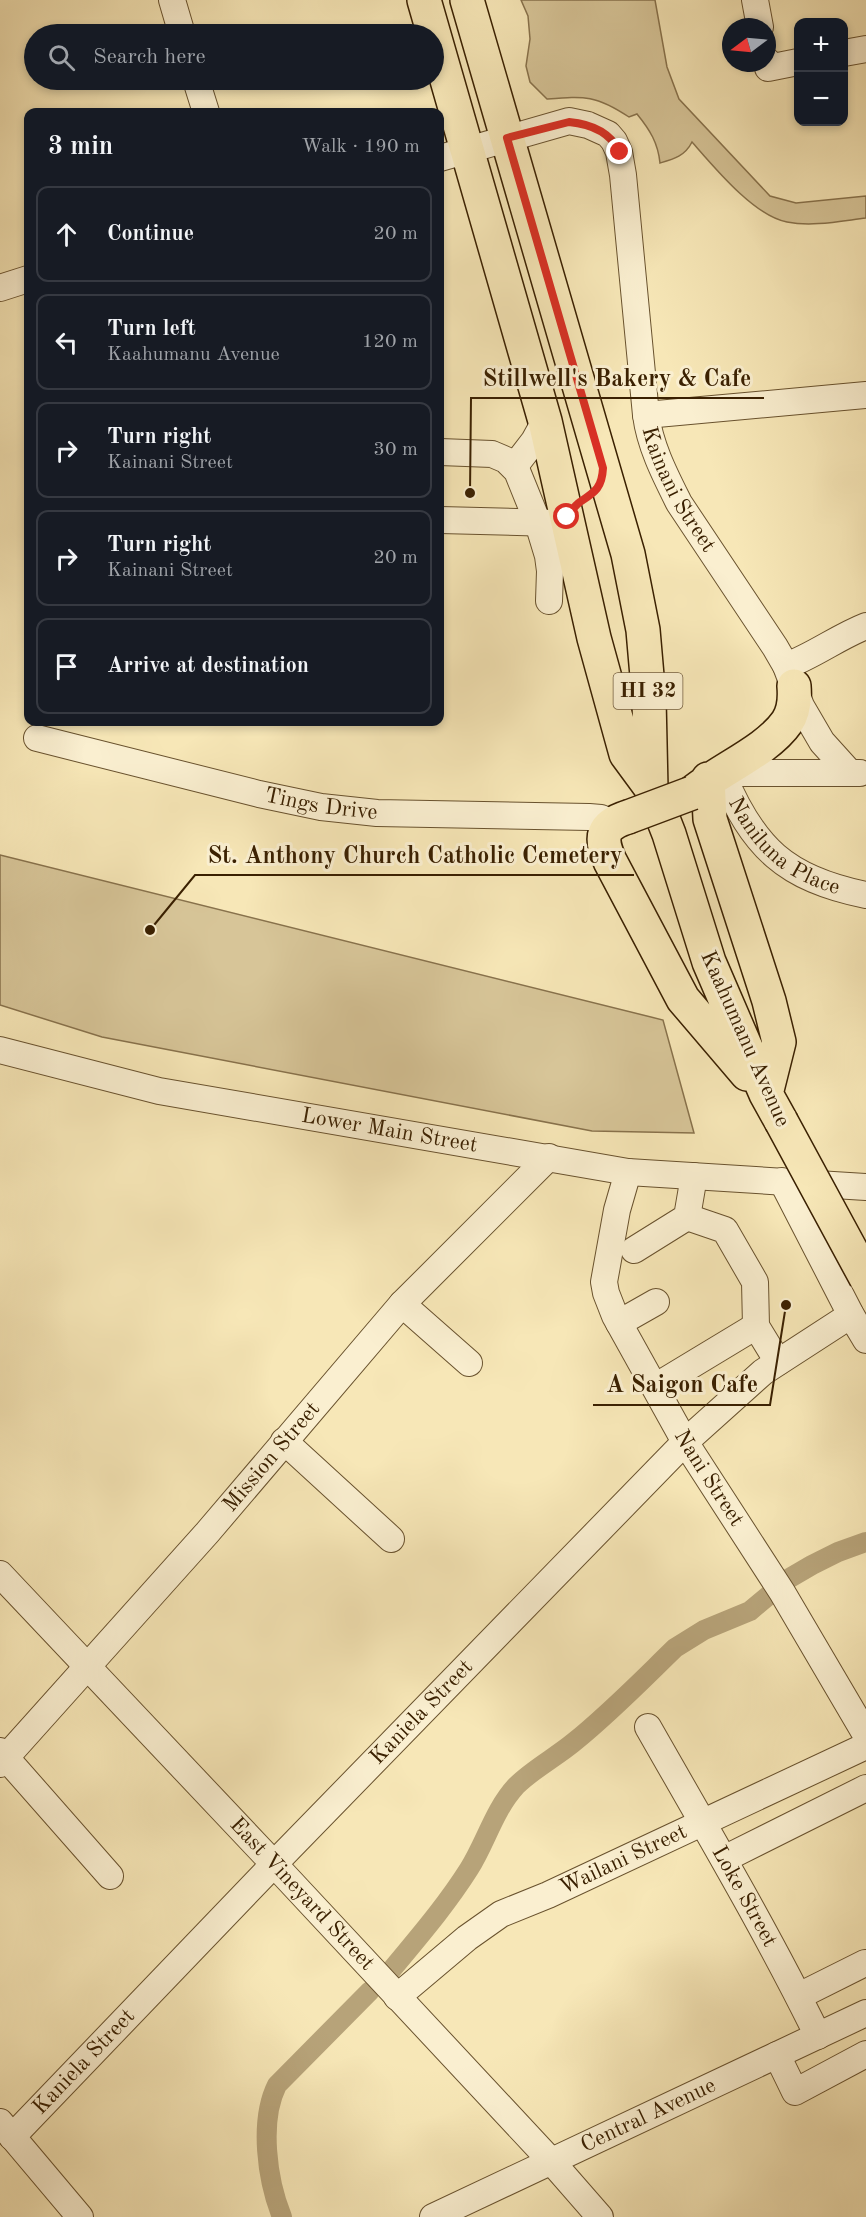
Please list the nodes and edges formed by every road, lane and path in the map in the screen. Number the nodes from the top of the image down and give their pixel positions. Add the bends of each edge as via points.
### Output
1 (172, 0) edge
2 (424, 0) edge
3 (468, 0) edge
4 (755, 0) edge
5 (758, 18) edge
6 (179, 24) edge
7 (429, 24) edge
8 (866, 49) edge
9 (848, 52) edge
10 (794, 63) edge
11 (776, 66) edge
12 (199, 90) edge
13 (441, 90) edge
14 (205, 108) edge
15 (507, 138) junction
16 (453, 154) edge
17 (24, 280) edge
18 (0, 288) edge
19 (866, 395) edge
20 (646, 415) junction
21 (545, 421) junction
22 (444, 452) edge
23 (514, 467) junction
24 (603, 468) junction
25 (444, 520) edge
26 (552, 520) junction
27 (628, 554) junction
28 (549, 601) dead end
29 (866, 626) edge
30 (790, 676) junction
31 (37, 738) dead end
32 (858, 773) edge
33 (707, 782) junction
34 (651, 788) junction
35 (619, 820) junction
36 (866, 895) edge
37 (0, 1050) edge
38 (774, 1107) junction
39 (549, 1157) junction
40 (628, 1172) junction
41 (694, 1176) junction
42 (782, 1181) junction
43 (866, 1187) edge
44 (687, 1217) junction
45 (634, 1250) dead end
46 (866, 1278) edge
47 (656, 1302) dead end
48 (402, 1304) junction
49 (851, 1315) junction
50 (619, 1323) junction
51 (756, 1326) junction
52 (866, 1340) edge
53 (778, 1362) junction
54 (469, 1363) dead end
55 (655, 1387) junction
56 (284, 1441) junction
57 (685, 1442) junction
58 (391, 1539) dead end
59 (0, 1574) edge
60 (89, 1666) junction
61 (648, 1727) dead end
62 (866, 1735) edge
63 (866, 1746) edge
64 (2, 1757) edge
65 (866, 1788) edge
66 (703, 1822) junction
67 (724, 1859) junction
68 (274, 1864) junction
69 (110, 1876) dead end
70 (865, 1963) edge
71 (799, 1996) junction
72 (397, 1997) junction
73 (866, 2013) edge
74 (818, 2036) junction
75 (866, 2054) edge
76 (777, 2055) junction
77 (6, 2130) edge
78 (552, 2162) junction
79 (80, 2217) edge
80 (433, 2217) edge
81 (600, 2217) edge

1 - 6 street
2 - 7 main road, Kaahumanu Avenue / HI 32
3 - 15 main road, Kaahumanu Avenue / HI 32
4 - 5 street
8 - 9 street
10 - 11 street
12 - 14 street
13 - 16 main road, Kaahumanu Avenue / HI 32
15 - 16 street, Kainani Street
15 - 20 street, Kainani Street via 569,122 608,134 620,152
15 - 24 main road, Kaahumanu Avenue / HI 32
16 - 21 main road, Kaahumanu Avenue / HI 32
17 - 18 street
19 - 20 street
20 - 30 street, Kainani Street via 654,448 679,503
21 - 23 street
21 - 26 main road, Kaahumanu Avenue / HI 32
22 - 23 street via 492,454
23 - 26 street
24 - 26 main road via 595,492
24 - 27 main road, Kaahumanu Avenue / HI 32
25 - 26 street
26 - 27 main road via 600,528 613,535
26 - 28 street
26 - 34 main road, Kaahumanu Avenue / HI 32 via 594,638 626,754
27 - 34 main road, Kaahumanu Avenue / HI 32 via 643,630
29 - 30 street via 811,656
30 - 32 street, Kainani Street via 822,742
30 - 33 main road via 793,708 787,722 764,744
31 - 35 street, Tings Drive via 321,807 377,813
32 - 33 street
33 - 35 main road, bridge
33 - 36 street, Naniluna Place via 731,795 753,833 778,858 807,878
33 - 38 main road via 710,819 779,1042
34 - 38 main road, Kaahumanu Avenue / HI 32 via 709,962
35 - 38 main road via 604,836 605,850 683,999
37 - 39 street, Lower Main Street via 159,1091
38 - 46 main road, Kaahumanu Avenue / HI 32, bridge
39 - 40 street, Lower Main Street
39 - 48 street, Mission Street
40 - 41 street, Lower Main Street
40 - 50 street, Nani Street via 604,1282
41 - 42 street, Lower Main Street
41 - 44 street
42 - 43 street, Lower Main Street
42 - 49 street
44 - 45 street
44 - 51 street via 725,1230 754,1282
47 - 50 street
48 - 54 street
48 - 56 street, Mission Street
49 - 52 street
49 - 53 street, Kaniela Street
50 - 55 street, Nani Street
51 - 53 street
51 - 55 street
53 - 57 street, Kaniela Street
55 - 57 street, Nani Street
56 - 58 street
56 - 60 street, Mission Street
57 - 62 street, Nani Street
57 - 68 street, Kaniela Street
59 - 60 street, East Vineyard Street
60 - 64 street, Mission Street
60 - 68 street, East Vineyard Street
61 - 66 street, Loke Street
63 - 66 street, Wailani Street
64 - 69 street
65 - 67 street
66 - 67 street, Loke Street
66 - 72 street, Wailani Street via 501,1914
67 - 71 street, Loke Street
68 - 72 street, East Vineyard Street
68 - 77 street, Kaniela Street
70 - 71 street
71 - 74 street, Loke Street
72 - 78 street, East Vineyard Street
73 - 74 street, Central Avenue
74 - 76 street, Central Avenue
75 - 76 street via 795,2092
76 - 78 street, Central Avenue
77 - 79 street
78 - 80 street, Central Avenue
78 - 81 street, East Vineyard Street

